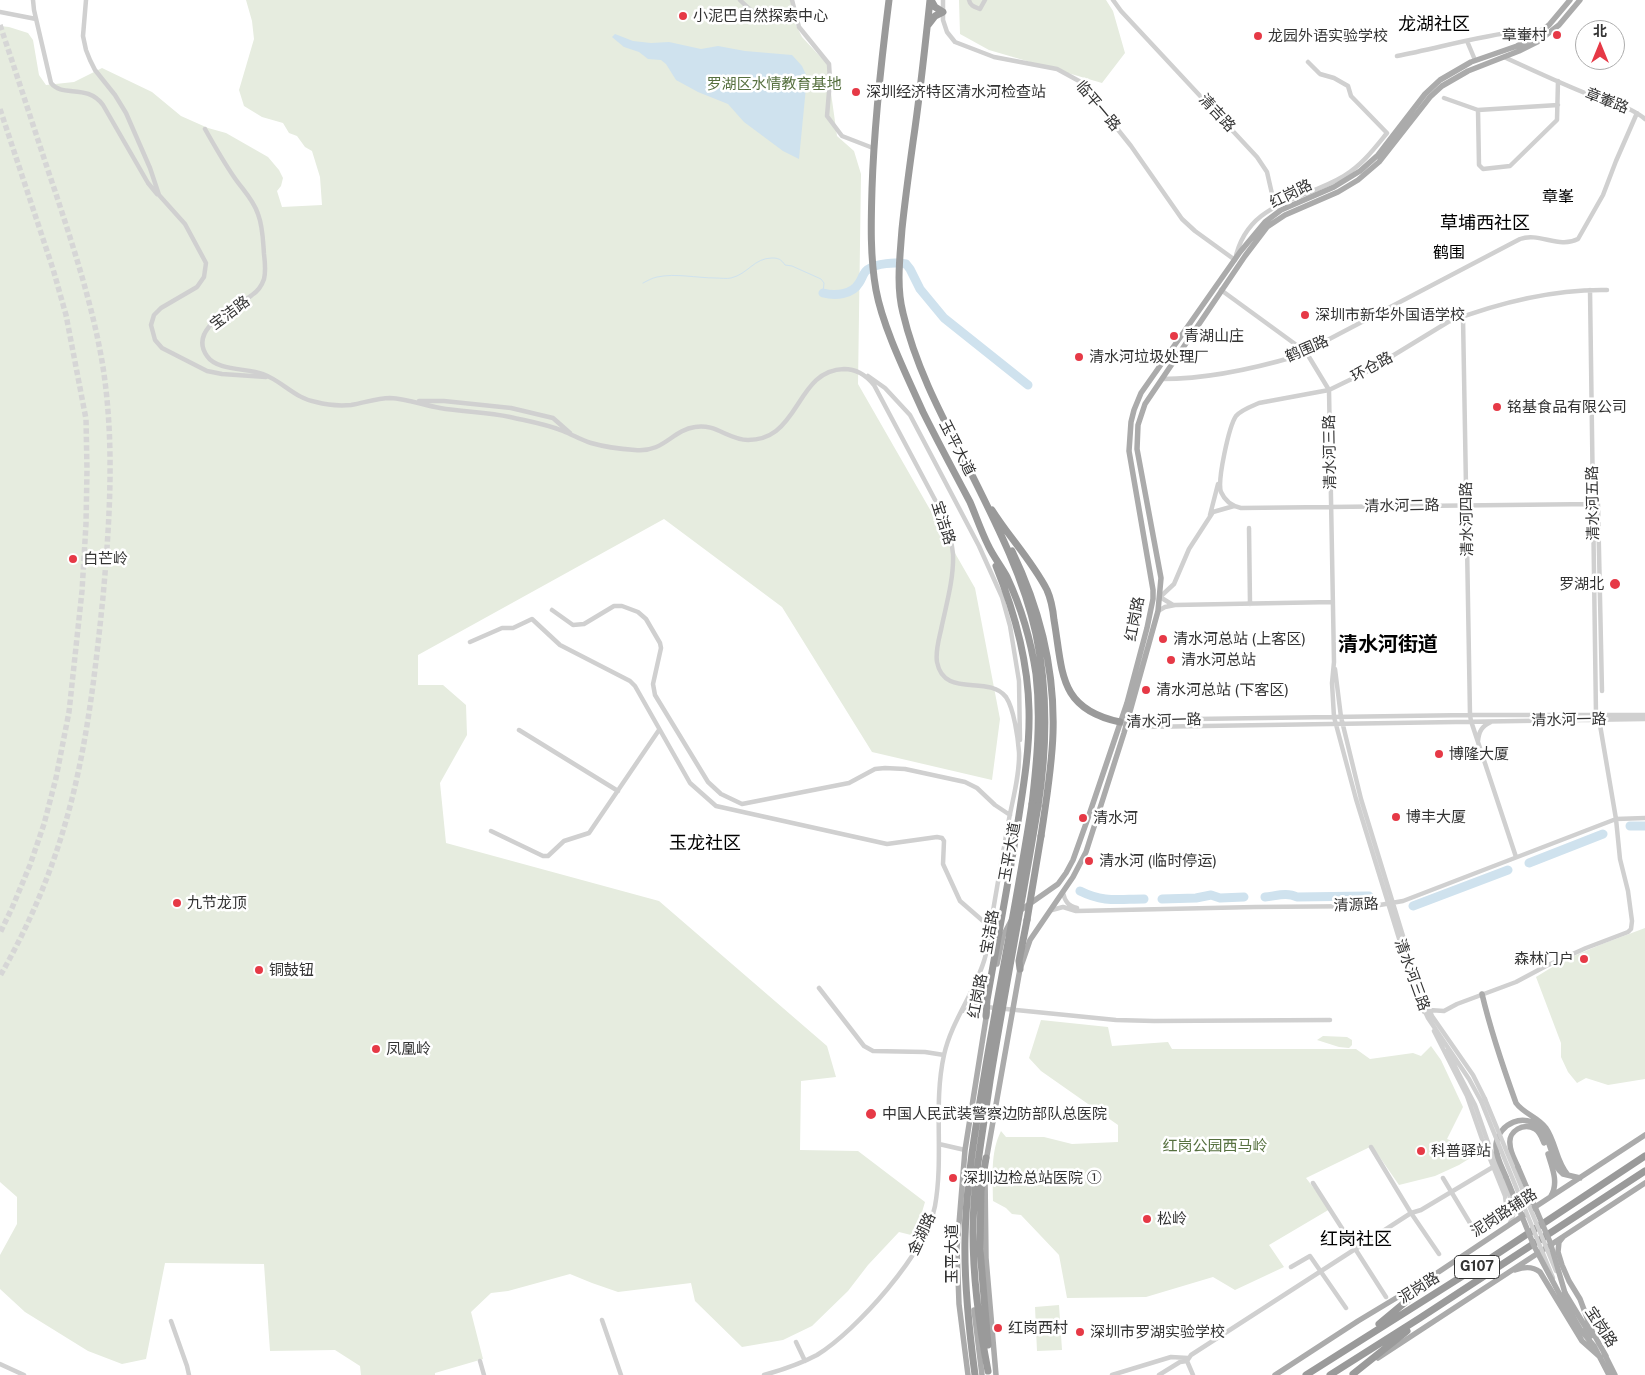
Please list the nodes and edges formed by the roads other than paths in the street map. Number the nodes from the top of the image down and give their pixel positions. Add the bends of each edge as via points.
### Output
1 (33, 0) edge
2 (86, 0) edge
3 (740, 0) edge
4 (792, 0) edge
5 (931, 0) edge
6 (943, 0) edge
7 (969, 0) edge
8 (986, 0) edge
9 (1113, 0) edge
10 (1570, 0) edge
11 (1580, 0) edge
12 (889, 2) edge
13 (0, 12) edge
14 (943, 12) junction
15 (796, 18) junction
16 (36, 19) junction
17 (928, 25) junction
18 (1520, 31) dead end
19 (1467, 41) junction
20 (1397, 56) dead end
21 (1504, 57) junction
22 (1475, 60) junction
23 (1308, 62) dead end
24 (1558, 81) junction
25 (1444, 98) dead end
26 (1558, 105) junction
27 (1478, 110) junction
28 (1637, 113) junction
29 (1645, 120) edge
30 (205, 129) dead end
31 (873, 148) junction
32 (162, 199) junction
33 (1275, 207) junction
34 (1578, 239) joint
35 (1235, 260) junction
36 (1221, 290) junction
37 (1590, 290) junction
38 (1607, 290) dead end
39 (1463, 317) junction
40 (1306, 352) junction
41 (1161, 363) junction
42 (1168, 370) junction
43 (858, 372) junction
44 (270, 377) junction
45 (1162, 379) junction
46 (1328, 390) junction
47 (412, 401) junction
48 (575, 437) junction
49 (1221, 471) junction
50 (971, 473) junction
51 (1596, 504) junction
52 (1467, 505) junction
53 (1234, 506) junction
54 (1330, 507) junction
55 (994, 512) junction
56 (1209, 517) junction
57 (1249, 528) dead end
58 (988, 545) junction
59 (1160, 597) junction
60 (1333, 602) junction
61 (1250, 604) junction
62 (1175, 605) junction
63 (552, 610) dead end
64 (1158, 611) junction
65 (470, 642) dead end
66 (1334, 662) junction
67 (1602, 691) dead end
68 (1470, 715) junction
69 (1341, 717) junction
70 (1598, 717) junction
71 (1645, 717) edge
72 (1334, 718) junction
73 (1498, 720) junction
74 (1471, 721) junction
75 (1124, 722) junction
76 (1335, 723) junction
77 (1343, 723) junction
78 (519, 730) dead end
79 (659, 730) junction
80 (1479, 745) junction
81 (1019, 752) junction
82 (618, 791) junction
83 (1035, 805) junction
84 (1010, 815) junction
85 (1645, 817) edge
86 (1616, 818) junction
87 (491, 830) dead end
88 (1516, 856) junction
89 (1063, 892) junction
90 (1390, 902) junction
91 (1052, 910) junction
92 (991, 924) junction
93 (1020, 969) junction
94 (819, 988) dead end
95 (971, 993) junction
96 (1482, 994) junction
97 (985, 1007) junction
98 (1012, 1009) junction
99 (962, 1011) junction
100 (1427, 1011) junction
101 (986, 1016) joint
102 (1428, 1018) junction
103 (1330, 1020) dead end
104 (1441, 1038) junction
105 (944, 1055) junction
106 (1483, 1100) junction
107 (1645, 1135) edge
108 (938, 1144) junction
109 (1371, 1148) dead end
110 (965, 1150) junction
111 (1645, 1156) edge
112 (986, 1158) junction
113 (1493, 1167) junction
114 (1645, 1171) edge
115 (1568, 1175) junction
116 (1443, 1178) dead end
117 (1580, 1178) junction
118 (1313, 1182) dead end
119 (1645, 1183) edge
120 (1452, 1193) junction
121 (1550, 1198) junction
122 (1506, 1204) dead end
123 (1411, 1213) junction
124 (1509, 1225) junction
125 (1568, 1232) junction
126 (1476, 1233) dead end
127 (1355, 1249) junction
128 (1439, 1254) dead end
129 (1290, 1267) dead end
130 (1320, 1271) junction
131 (1508, 1272) junction
132 (1431, 1277) junction
133 (1563, 1294) junction
134 (1386, 1297) dead end
135 (989, 1303) junction
136 (959, 1304) junction
137 (1346, 1308) dead end
138 (974, 1310) junction
139 (1420, 1318) junction
140 (171, 1320) dead end
141 (602, 1320) dead end
142 (1370, 1334) junction
143 (796, 1342) dead end
144 (1603, 1357) junction
145 (1188, 1359) junction
146 (480, 1361) dead end
147 (805, 1361) junction
148 (0, 1364) edge
149 (1316, 1369) junction
150 (986, 1374) edge
151 (24, 1375) edge
152 (189, 1375) edge
153 (484, 1375) edge
154 (621, 1375) edge
155 (764, 1375) edge
156 (968, 1375) edge
157 (975, 1375) edge
158 (996, 1375) edge
159 (1112, 1375) edge
160 (1159, 1375) edge
161 (1193, 1375) edge
162 (1275, 1375) edge
163 (1302, 1375) edge
164 (1306, 1375) edge
165 (1330, 1375) edge
166 (1352, 1375) edge
167 (1609, 1375) edge
168 (1615, 1375) edge

1 - 16 street
2 - 32 street via 83,31 88,55 123,108
3 - 15 street via 751,12 770,20
4 - 15 street
5 - 14 highway
5 - 17 highway
6 - 14 street, 临平一路
7 - 8 street via 973,7 980,8
9 - 33 street, 清吉路 via 1257,156 1267,172
10 - 22 main road, 红岗路 via 1556,18 1536,35 1517,46
11 - 21 main road, 红岗路 via 1548,34
12 - 31 highway
13 - 16 street
14 - 17 highway
14 - 35 street, 临平一路 via 950,38 963,46 1008,61 1057,69 1079,81 1131,146 1182,219
15 - 31 street via 798,27 829,64 827,116 842,136
16 - 32 street via 51,83 56,88 93,95 100,101 148,183
17 - 50 highway, 玉平大道 via 902,229 900,293 902,311 921,369
18 - 19 street via 1490,34
19 - 20 street
19 - 22 street
21 - 24 street, 章輋路
21 - 36 main road, 红岗路 via 1462,73 1437,90 1379,162 1358,180 1271,224
22 - 35 main road, 红岗路 via 1432,87 1365,168 1273,215 1257,229
23 - 33 street via 1320,74 1348,86 1351,96 1387,133 1367,158 1349,173
24 - 26 street
24 - 28 street, 章輋路
25 - 27 street
26 - 27 street
26 - 27 street via 1557,120 1510,166 1483,169 1479,165
28 - 29 street
28 - 34 street, 章輋路 via 1603,195
30 - 44 street, 宝洁路 via 257,212 263,238 265,272 262,284 253,295 208,328 203,349 216,364
31 - 58 highway, 玉平大道 via 871,217 876,290 900,358
32 - 44 street via 185,224 203,257 206,270 197,287 154,315 151,324 155,340 162,348 208,371
33 - 35 street via 1250,227 1237,248
34 - 40 street, 鹤围路 via 1567,243 1526,237
35 - 41 main road, 红岗路
36 - 40 street, 清水河三路
36 - 42 main road, 红岗路
37 - 38 street, 环仓路
37 - 39 street, 环仓路 via 1524,300
37 - 51 street, 清水河五路
39 - 46 street, 环仓路 via 1448,322 1366,372
39 - 52 street, 清水河四路
40 - 45 street, 鹤围路 via 1199,378
40 - 46 street, 清水河三路
41 - 42 main road via 1168,363
41 - 75 main road, 红岗路 via 1141,393 1130,431 1131,462 1153,599
42 - 45 main road, 红岗路
43 - 48 street, 宝洁路 via 840,370 822,375 782,425 759,439 742,440 713,427 696,426 658,447 643,450 595,444
43 - 81 street via 885,388 910,416 983,553 1002,597 1019,681
43 - 81 street, 宝洁路 via 876,389 936,498 947,527 953,555 937,653 939,668 954,683 990,687 1005,696 1016,729
44 - 47 street, 宝洁路 via 315,402 340,406 381,399
45 - 59 main road, 红岗路 via 1143,409 1136,443 1161,578
46 - 49 street, 环仓路 via 1259,402 1237,415
46 - 54 street, 清水河三路
47 - 48 street, 宝洁路 via 509,416
47 - 48 street, 宝洁路 via 511,408 552,418
49 - 53 street, 环仓路 via 1220,490
49 - 56 street
50 - 55 highway
50 - 83 highway, 玉平大道 via 1015,568 1035,632 1044,686 1045,720 1044,759
51 - 52 street, 清水河二路
51 - 67 street
51 - 70 street, 清水河五路
52 - 54 street, 清水河二路
52 - 68 street, 清水河四路
53 - 54 street, 清水河二路
53 - 56 street via 1213,512
54 - 60 street, 清水河三路
55 - 75 highway via 1047,591 1064,677 1072,696 1089,712
55 - 93 highway, bridge via 1018,563 1040,624 1052,692 1050,776
56 - 59 street via 1189,549 1174,584
57 - 61 street
58 - 83 highway, 玉平大道 via 1018,604 1036,672 1039,721
58 - 97 highway via 1018,630 1028,687 1029,722 1024,785
59 - 62 street
59 - 64 main road, 红岗路
60 - 61 street
60 - 66 street, 清水河三路
61 - 62 street
62 - 64 street
63 - 84 street via 573,625 584,624 614,606 638,612 646,619 661,648 653,684 655,695 713,789 742,804 849,783 875,769 885,768 965,782
64 - 75 main road, 红岗路
65 - 79 street via 532,618 560,644 636,686
66 - 69 street, 清水河三路
66 - 72 street, 清水河三路
68 - 69 street, 清水河一路
68 - 70 street, 清水河一路
68 - 74 street, 清水河四路
69 - 72 street, 清水河一路
69 - 77 street, 清水河三路
70 - 71 street, 清水河一路
70 - 73 street, 清水河一路
70 - 86 street, 清水河五路
72 - 75 street, 清水河一路
72 - 76 street, 清水河三路
73 - 74 street, 清水河一路
73 - 80 street via 1483,726
74 - 77 street, 清水河一路
74 - 80 street, 清水河四路
75 - 76 street, 清水河一路 via 1132,728
75 - 89 main road, 红岗路 via 1086,852
75 - 97 main road, 红岗路 via 1066,874 1054,888 1017,913 1005,930
76 - 77 street, 清水河一路
76 - 90 street, 清水河三路
77 - 90 street, 清水河三路
78 - 82 street
79 - 82 street
79 - 92 street via 690,783 716,806 887,844 942,838 943,864 960,902
80 - 88 street, 清水河四路
81 - 84 street, 宝洁路
82 - 87 street via 589,833 564,841 548,856
83 - 150 highway, 玉平大道, bridge via 977,1176 974,1254
83 - 157 highway, 玉平大道, bridge via 988,1055 970,1172 965,1264
84 - 92 street, 宝洁路
85 - 86 street, 清源路
86 - 88 street, 清源路
86 - 96 street, 清水河五路 via 1622,870 1630,902 1631,929 1516,982
88 - 90 street, 清源路 via 1403,901
89 - 90 street, 清源路 via 1065,900 1077,908
89 - 91 main road, 红岗路
90 - 91 street, 清源路 via 1374,906 1076,911 1063,907
90 - 100 street, 清水河三路 via 1414,987
91 - 93 main road, 红岗路 via 1030,940
92 - 95 street, 宝洁路 via 982,968
93 - 98 main road, 红岗路
94 - 105 street via 868,1049
95 - 97 street via 972,999
95 - 99 street, 金湖路
96 - 100 street, 清水河五路 via 1444,1011
96 - 115 main road via 1488,1022 1516,1103 1546,1128
97 - 98 street
97 - 99 street
97 - 101 highway
98 - 103 street via 1116,1020
98 - 112 main road, 红岗路
99 - 105 street, 金湖路
100 - 102 street, 清水河三路
100 - 106 street, 清水河三路 via 1473,1075
101 - 110 main road, 红岗路
102 - 104 street, 清水河三路
102 - 113 street via 1467,1096
104 - 106 street, 清水河三路
104 - 124 street via 1475,1105 1513,1204
105 - 108 street, 金湖路
106 - 133 street, 清水河三路, bridge
107 - 117 main road, 泥岗路辅路
108 - 110 street
108 - 147 street, 金湖路 via 935,1206 914,1254 847,1332
109 - 123 street
110 - 136 main road, 红岗路 via 957,1248
111 - 142 highway, 泥岗路 / G107
112 - 135 main road, 红岗路
112 - 150 highway, bridge via 981,1189 980,1249
113 - 120 street
113 - 122 street
114 - 139 highway, 泥岗路 / G107
115 - 117 main road
115 - 133 main road, bridge via 1557,1168 1546,1137 1532,1122 1522,1120 1504,1128 1497,1142 1497,1154 1534,1246
116 - 120 street
117 - 121 main road, 泥岗路辅路
118 - 127 street
119 - 125 main road
120 - 123 street
120 - 126 street
121 - 124 main road, 泥岗路辅路
121 - 133 main road, bridge via 1554,1189 1554,1173 1542,1138 1531,1128 1514,1131 1510,1147 1548,1236
123 - 127 street
123 - 128 street
124 - 132 main road, 泥岗路辅路
125 - 131 main road
125 - 144 main road via 1560,1242 1558,1252
127 - 130 street
127 - 134 street
129 - 130 street via 1310,1256
130 - 137 street
130 - 145 street
131 - 144 main road via 1528,1267 1540,1272 1582,1341
131 - 166 main road
132 - 142 highway
132 - 162 main road, 泥岗路辅路
133 - 144 main road, 宝岗路
135 - 138 main road
135 - 158 main road, 红岗路
136 - 138 main road
136 - 156 main road, 红岗路
138 - 150 main road
139 - 165 highway, 泥岗路 / G107
139 - 166 highway
140 - 152 street
141 - 154 street
142 - 149 highway, 泥岗路 / G107
143 - 147 street
144 - 167 main road, 宝岗路
144 - 168 main road, 宝岗路
145 - 159 street via 1171,1357
145 - 160 street
145 - 161 street
146 - 153 street
147 - 155 street, 金湖路
148 - 151 street
149 - 163 highway
149 - 164 highway, 泥岗路 / G107

